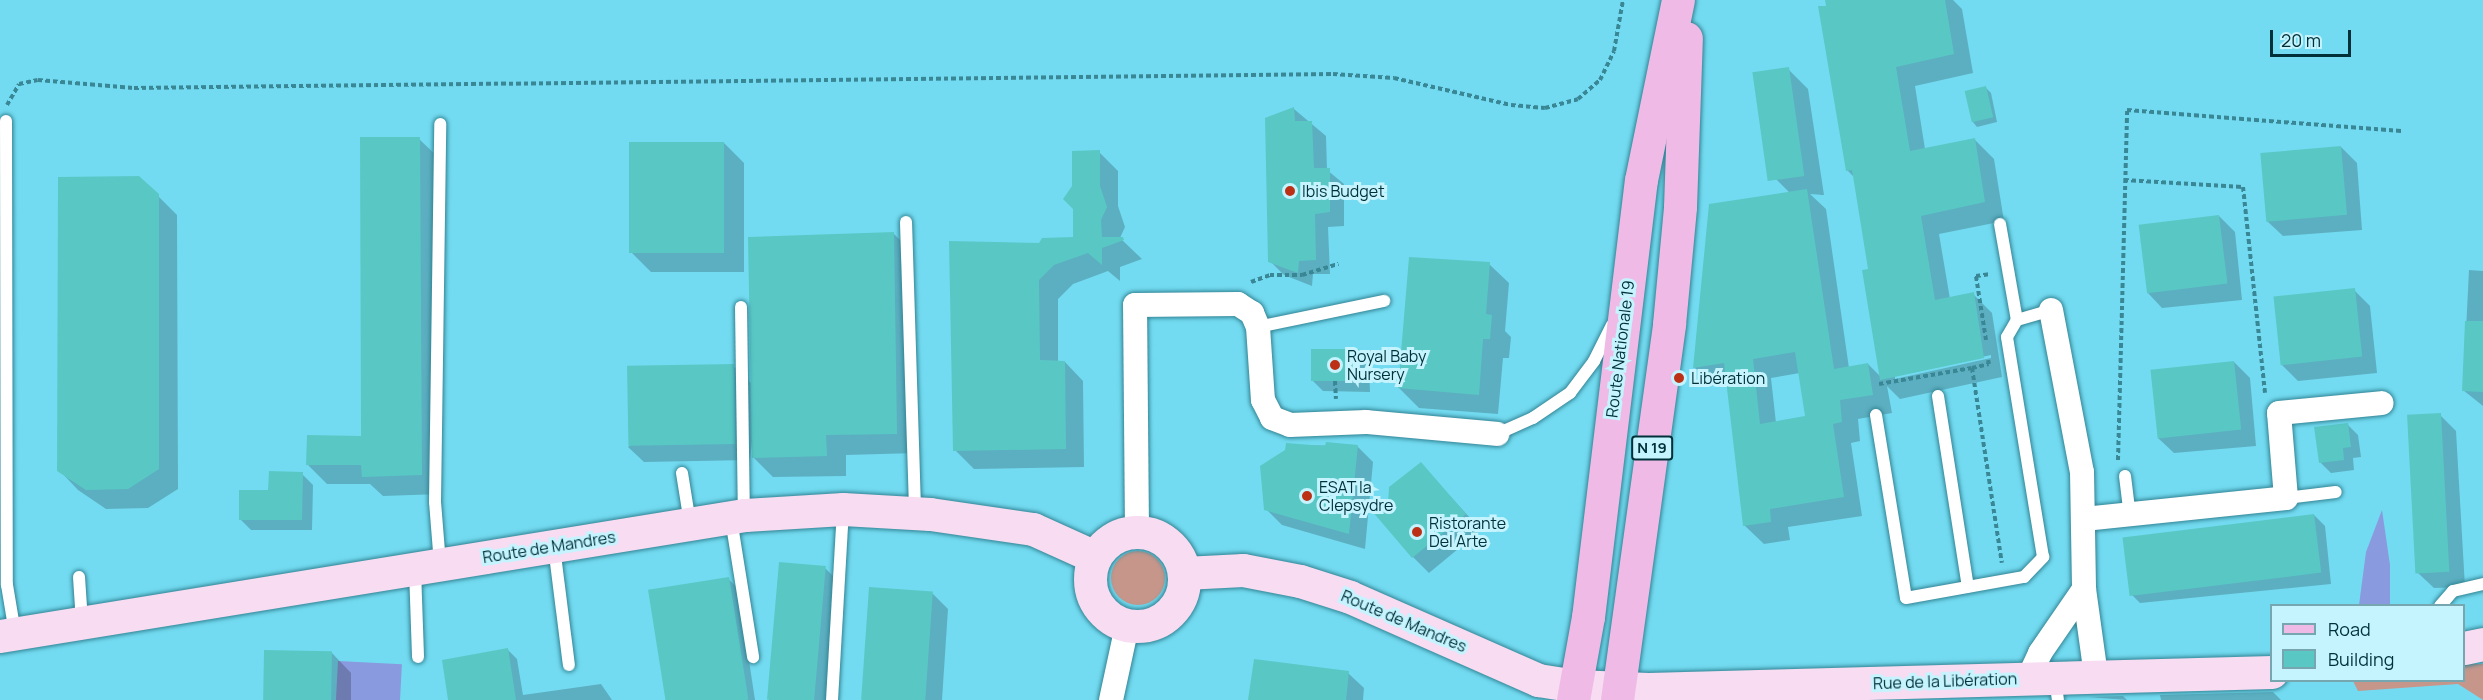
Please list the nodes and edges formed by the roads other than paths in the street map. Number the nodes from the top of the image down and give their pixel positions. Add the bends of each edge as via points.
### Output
1 (1678, 0) edge
2 (1687, 0) edge
3 (6, 121) road end
4 (440, 124) dead end
5 (906, 222) dead end
6 (2000, 224) dead end
7 (1626, 297) junction
8 (1384, 301) dead end
9 (741, 307) dead end
10 (2051, 310) joint
11 (2017, 320) junction
12 (1258, 327) junction
13 (1938, 396) dead end
14 (2382, 404) dead end
15 (1876, 415) dead end
16 (1497, 434) joint
17 (682, 473) dead end
18 (2126, 476) road end
19 (2336, 492) dead end
20 (2286, 498) junction
21 (843, 509) junction
22 (915, 513) junction
23 (2130, 514) junction
24 (737, 516) junction
25 (2084, 519) junction
26 (690, 524) junction
27 (1137, 531) junction
28 (553, 546) junction
29 (1095, 557) junction
30 (428, 567) junction
31 (1185, 573) junction
32 (79, 577) dead end
33 (2483, 584) edge
34 (1968, 587) junction
35 (2084, 589) junction
36 (2442, 604) edge
37 (82, 623) junction
38 (1127, 626) junction
39 (8, 635) edge
40 (2483, 645) edge
41 (2465, 649) edge
42 (2465, 649) edge
43 (2483, 653) edge
44 (418, 657) dead end
45 (753, 657) dead end
46 (569, 665) dead end
47 (2270, 672) edge
48 (2096, 676) junction
49 (2047, 686) edge
50 (1574, 693) edge
51 (1618, 694) edge
52 (832, 700) edge
53 (1111, 700) edge

1 - 7 main road, Route Nationale 19 / N 19 via 1641,180
2 - 51 main road, N 19 via 1680,207 1669,324
3 - 39 lane
4 - 30 lane via 435,502
5 - 22 lane
6 - 11 lane
7 - 16 lane via 1594,361 1570,393 1533,418
7 - 50 main road, Route Nationale 19 / N 19 via 1588,617
8 - 12 lane
9 - 24 lane
10 - 11 lane
10 - 25 street via 2082,472
11 - 34 lane via 2007,337 2043,557 2024,577
12 - 16 street via 1263,400 1272,418 1290,425 1366,422
12 - 27 street via 1252,313 1238,304 1135,305
13 - 34 lane
14 - 20 street via 2279,413
15 - 34 lane via 1906,598
17 - 26 lane
18 - 23 lane
19 - 20 lane
20 - 23 street
21 - 22 street, Route de Mandres
21 - 24 street, Route de Mandres
21 - 52 lane
22 - 29 street, Route de Mandres via 1033,529
23 - 25 street
24 - 26 street, Route de Mandres
24 - 45 lane
25 - 35 street
26 - 28 street, Route de Mandres
27 - 29 street via 1112,538
27 - 31 street via 1163,539 1181,560
28 - 30 street, Route de Mandres
28 - 46 lane
29 - 38 street via 1090,570 1094,599 1113,621
30 - 37 street, Route de Mandres
30 - 44 lane
31 - 38 street via 1179,603 1169,614 1157,623
31 - 50 street, Route de Mandres via 1243,570 1300,581 1350,597
32 - 37 lane
33 - 36 lane via 2453,591
35 - 48 street
35 - 49 street via 2040,652
37 - 39 street, Route de Mandres
38 - 53 street
40 - 41 street
42 - 43 street
47 - 48 street, Rue de la Libération
48 - 49 street, Rue de la Libération
49 - 51 street, Rue de la Libération
50 - 51 street, Route de Mandres

